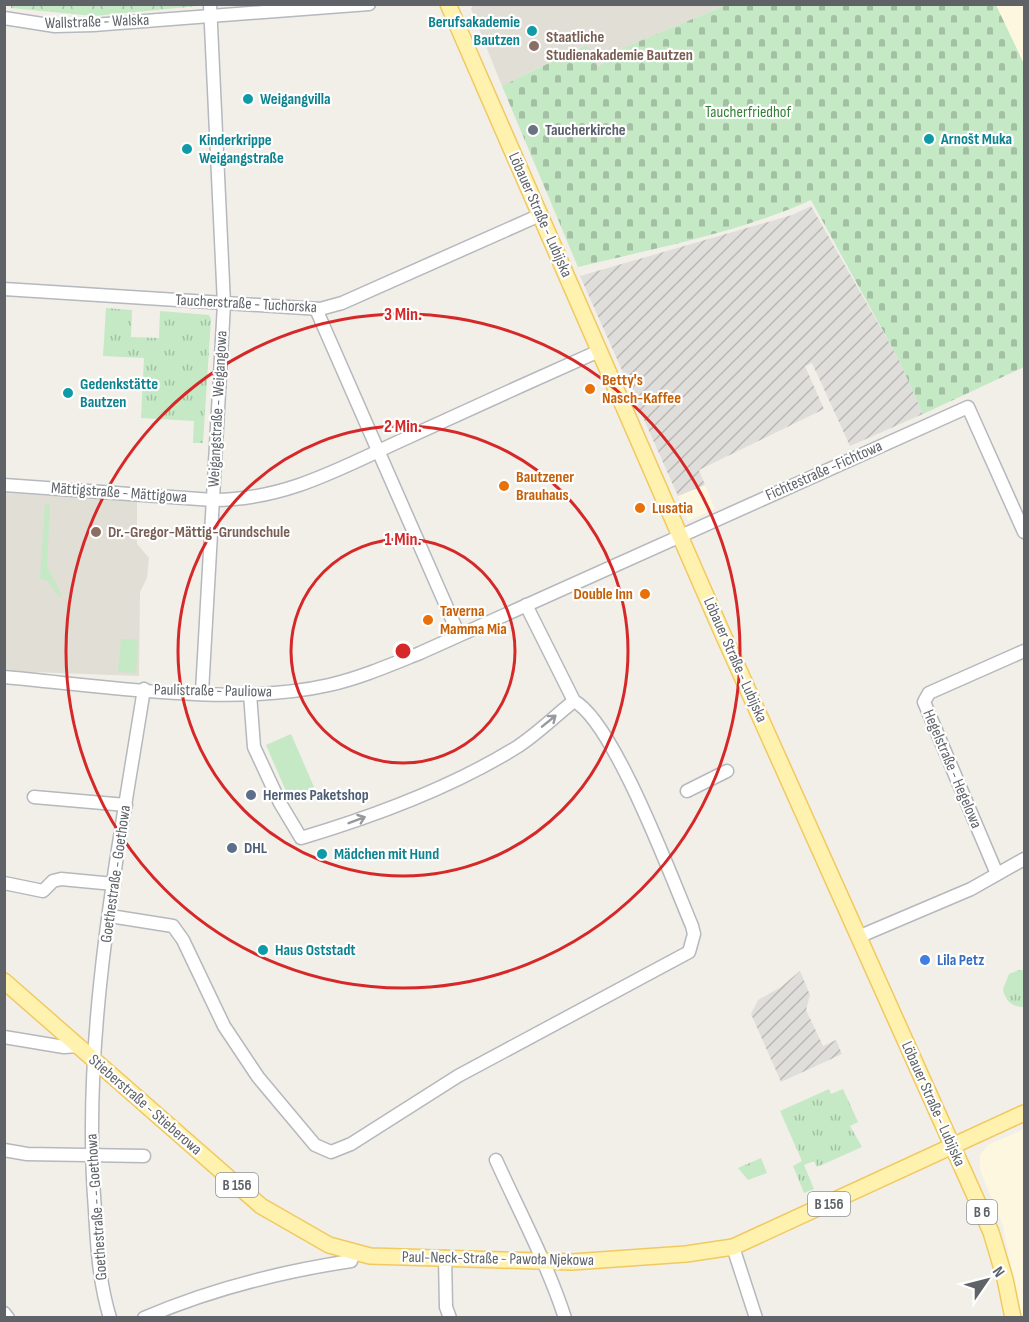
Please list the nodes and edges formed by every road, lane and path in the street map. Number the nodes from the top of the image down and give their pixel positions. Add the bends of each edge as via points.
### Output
1 (369, 4) edge
2 (448, 4) edge
3 (210, 11) edge
4 (4, 18) edge
5 (540, 215) junction
6 (4, 289) edge
7 (224, 304) junction
8 (316, 309) junction
9 (599, 351) junction
10 (378, 450) junction
11 (4, 485) edge
12 (213, 500) junction
13 (1021, 514) edge
14 (1024, 532) edge
15 (680, 537) junction
16 (526, 605) junction
17 (459, 635) junction
18 (1024, 651) edge
19 (4, 677) edge
20 (144, 689) junction
21 (201, 692) junction
22 (249, 694) junction
23 (574, 701) junction
24 (728, 771) dead end
25 (687, 791) dead end
26 (34, 797) dead end
27 (126, 805) junction
28 (1024, 859) edge
29 (997, 874) junction
30 (4, 883) edge
31 (114, 884) junction
32 (110, 916) junction
33 (858, 938) junction
34 (4, 981) edge
35 (4, 1038) edge
36 (78, 1046) junction
37 (94, 1060) junction
38 (1024, 1113) edge
39 (952, 1148) junction
40 (4, 1150) edge
41 (90, 1154) junction
42 (144, 1156) dead end
43 (496, 1160) dead end
44 (733, 1247) junction
45 (354, 1252) junction
46 (445, 1257) junction
47 (545, 1261) junction
48 (4, 1313) edge
49 (8, 1317) edge
50 (110, 1317) edge
51 (144, 1317) edge
52 (450, 1317) edge
53 (563, 1317) edge
54 (756, 1317) edge
55 (1013, 1317) edge

1 - 3 street, Wallstraße - Walska
2 - 5 main road, Löbauer Straße - Lubijska
3 - 4 street, Wallstraße - Walska via 55,26
3 - 7 street, Weigangstraße - Weigangowa
5 - 8 street, Taucherstraße - Tuchorska via 342,303
5 - 9 main road, Löbauer Straße - Lubijska
6 - 7 street, Taucherstraße - Tuchorska
7 - 8 street, Taucherstraße - Tuchorska
7 - 12 street, Weigangstraße - Weigangowa
8 - 10 street
9 - 10 street, Mättigstraße - Mättigowa
9 - 15 main road, Löbauer Straße - Lubijska
10 - 12 street, Mättigstraße - Mättigowa via 274,494
10 - 17 street
11 - 12 street, Mättigstraße - Mättigowa
12 - 21 street, Weigangstraße - Weigangowa
13 - 14 street
13 - 15 street, Fichtestraße -Fichtowa via 968,407
15 - 16 street, Paulistraße - Pauliowa
15 - 33 main road, Löbauer Straße - Lubijska
16 - 17 street, Paulistraße - Pauliowa
16 - 23 street
17 - 22 street, Paulistraße - Pauliowa via 374,672 329,685
18 - 29 street, Hegelstraße - Hegelowa via 929,693 924,702
19 - 20 street, Paulistraße - Pauliowa
20 - 21 street, Paulistraße - Pauliowa
20 - 27 street, Goethestraße - Goethowa
21 - 22 street, Paulistraße - Pauliowa
22 -> 23 street via 254,747 301,838 357,820 478,769 519,746
23 - 32 street via 583,705 629,778 692,926 693,944 689,952 426,1094 337,1151 315,1145 258,1077 224,1026 173,926
24 - 25 street
26 - 27 street
27 - 31 street, Goethestraße - Goethowa
28 - 29 street
29 - 33 street
30 - 31 street via 44,891 61,879
31 - 32 street, Goethestraße - Goethowa
32 - 37 street, Goethestraße - Goethowa via 93,1033
33 - 39 main road, Löbauer Straße - Lubijska
34 - 36 main road, Stieberstraße - Stieberowa / B 156
35 - 36 street
36 - 37 main road, Stieberstraße - Stieberowa / B 156
37 - 41 street, Goethestraße - - Goethowa
37 - 45 main road, Stieberstraße - Stieberowa / B 156 via 261,1206 311,1237
38 - 39 main road, B 156
39 - 44 main road, Paul-Neck-Straße - Pawoła Njekowa / B 156
39 - 55 main road, Löbauer Straße - Lubijska / B 6 via 991,1232
40 - 41 street
41 - 42 street
41 - 50 street, Goethestraße - - Goethowa via 99,1266
43 - 47 street
44 - 47 main road, Paul-Neck-Straße - Pawoła Njekowa / B 156 via 663,1256
44 - 54 street
45 - 46 main road, Paul-Neck-Straße - Pawoła Njekowa / B 156 via 397,1258
45 - 51 street via 351,1261 244,1282
46 - 47 main road, Paul-Neck-Straße - Pawoła Njekowa / B 156
46 - 52 street via 446,1307
47 - 53 street
48 - 49 street

